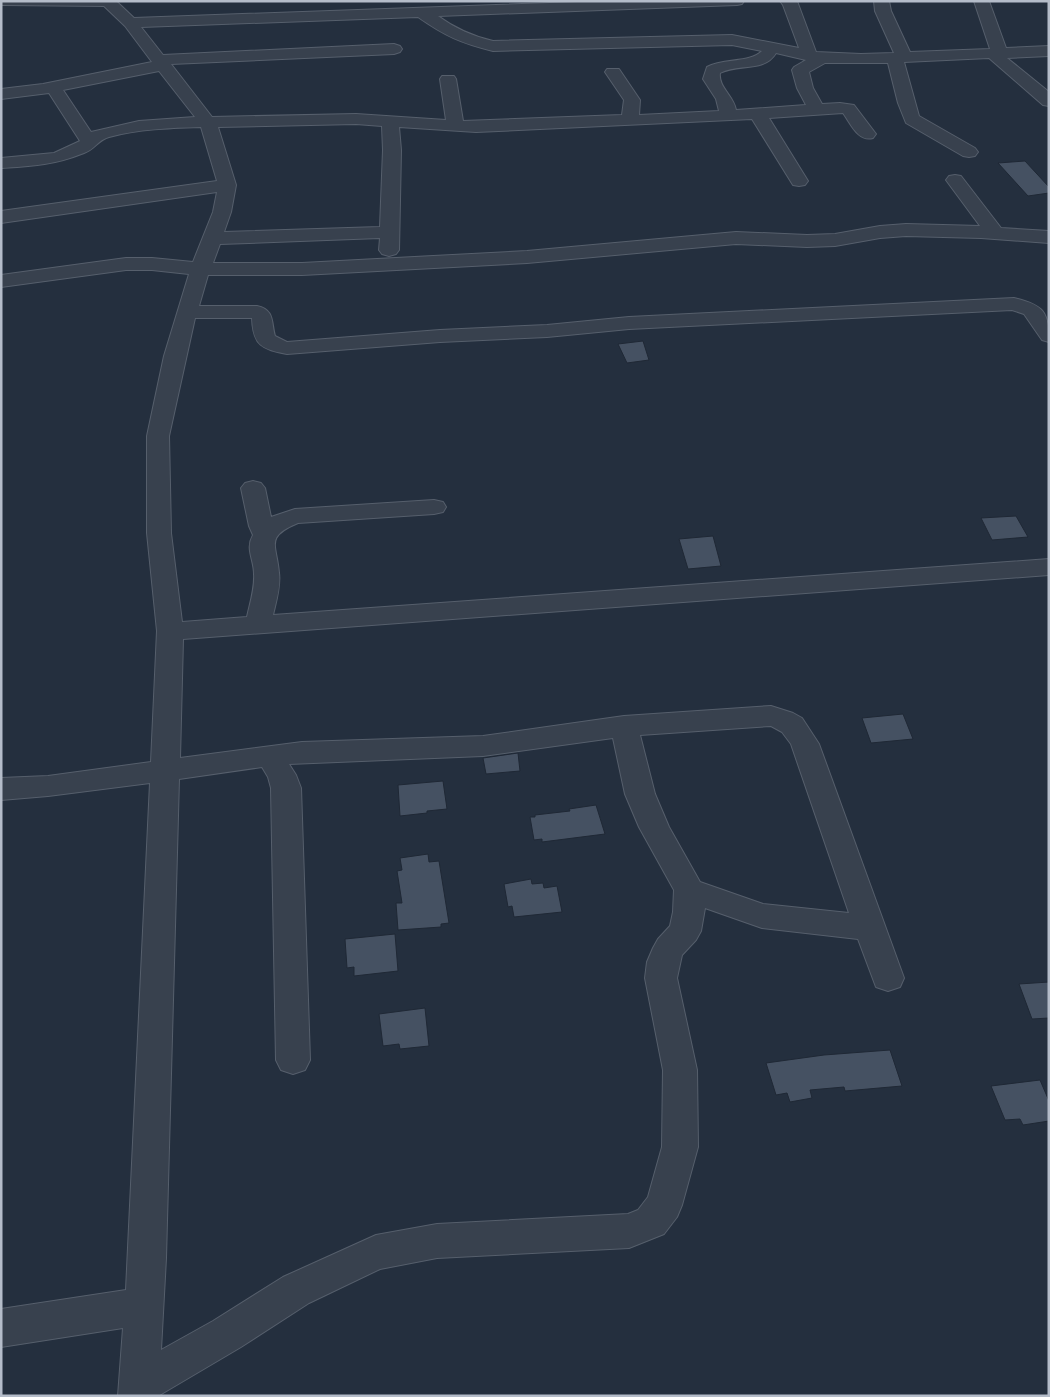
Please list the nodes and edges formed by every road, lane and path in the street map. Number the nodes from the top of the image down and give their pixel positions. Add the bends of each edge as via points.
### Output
1 (5, 1) edge
2 (737, 1) edge
3 (788, 1) edge
4 (881, 1) edge
5 (981, 1) edge
6 (107, 2) edge
7 (486, 5) edge
8 (571, 7) junction
9 (291, 9) edge
10 (420, 12) junction
11 (130, 23) junction
12 (630, 44) junction
13 (772, 48) junction
14 (394, 49) dead end
15 (1049, 51) edge
16 (996, 53) junction
17 (815, 57) junction
18 (900, 58) junction
19 (161, 62) junction
20 (613, 72) dead end
21 (448, 79) dead end
22 (53, 87) junction
23 (1, 94) edge
24 (1049, 100) edge
25 (816, 109) junction
26 (758, 114) junction
27 (728, 115) junction
28 (390, 120) junction
29 (630, 120) junction
30 (208, 123) junction
31 (456, 126) junction
32 (867, 134) dead end
33 (89, 142) junction
34 (970, 152) dead end
35 (1, 164) edge
36 (955, 180) dead end
37 (799, 181) dead end
38 (227, 185) junction
39 (1, 217) edge
40 (389, 232) junction
41 (995, 233) junction
42 (1049, 237) edge
43 (213, 238) junction
44 (390, 264) junction
45 (202, 269) junction
46 (1, 281) edge
47 (187, 312) junction
48 (1049, 336) edge
49 (253, 488) dead end
50 (434, 507) dead end
51 (266, 534) junction
52 (1049, 567) edge
53 (258, 625) junction
54 (170, 631) junction
55 (624, 726) junction
56 (269, 756) junction
57 (166, 769) junction
58 (1, 788) edge
59 (689, 890) junction
60 (870, 928) junction
61 (888, 978) dead end
62 (293, 1060) dead end
63 (144, 1306) junction
64 (1, 1328) edge
65 (138, 1390) edge

1 - 6 street
2 - 8 street
3 - 17 street
4 - 18 street
5 - 16 street
6 - 11 street
7 - 8 street
7 - 10 street
8 - 12 street via 589,24
9 - 10 street
9 - 11 street
10 - 12 street via 449,31 492,46
11 - 19 street
12 - 13 street via 732,40
13 - 17 street
13 - 27 street via 769,55 758,61 713,70 712,80 726,102
14 - 19 street
15 - 16 street
16 - 18 street
16 - 24 street
17 - 18 street
17 - 25 street via 800,70
18 - 34 street via 906,103 912,119
19 - 22 street
19 - 30 street
20 - 29 street via 632,100
21 - 31 street
22 - 23 street
22 - 33 street
25 - 26 street
25 - 32 street via 848,110
26 - 27 street
26 - 37 street
27 - 29 street
28 - 30 street
28 - 31 street
28 - 40 street
29 - 31 street
30 - 33 street via 139,126 103,133
30 - 38 street
33 - 35 street via 56,158
36 - 41 street
38 - 39 street
38 - 43 street
40 - 43 street
40 - 44 street
41 - 42 street
41 - 44 street via 906,230 834,240 736,238 527,257
43 - 45 street
44 - 45 street via 302,269
45 - 46 street via 126,264
45 - 47 street
47 - 48 street via 257,312 262,316 265,341 287,348 639,322 1014,304 1031,310
47 - 54 street via 158,436 159,534
49 - 51 street via 261,526
50 - 51 street via 295,516 282,520
51 - 53 street via 262,553 267,578
52 - 53 street
53 - 54 street
54 - 57 street
55 - 56 street via 483,746
55 - 59 street via 640,794 654,827
55 - 60 street via 771,716 793,724 805,744
56 - 57 street
56 - 62 street via 282,775 286,788
57 - 58 street via 48,786
57 - 63 street
59 - 60 street via 762,916
59 - 65 street via 685,931 669,948 662,962 661,978 680,1070 680,1147 664,1205 651,1222 629,1231 438,1241 376,1252 296,1290
60 - 61 street
63 - 64 street
63 - 65 street

